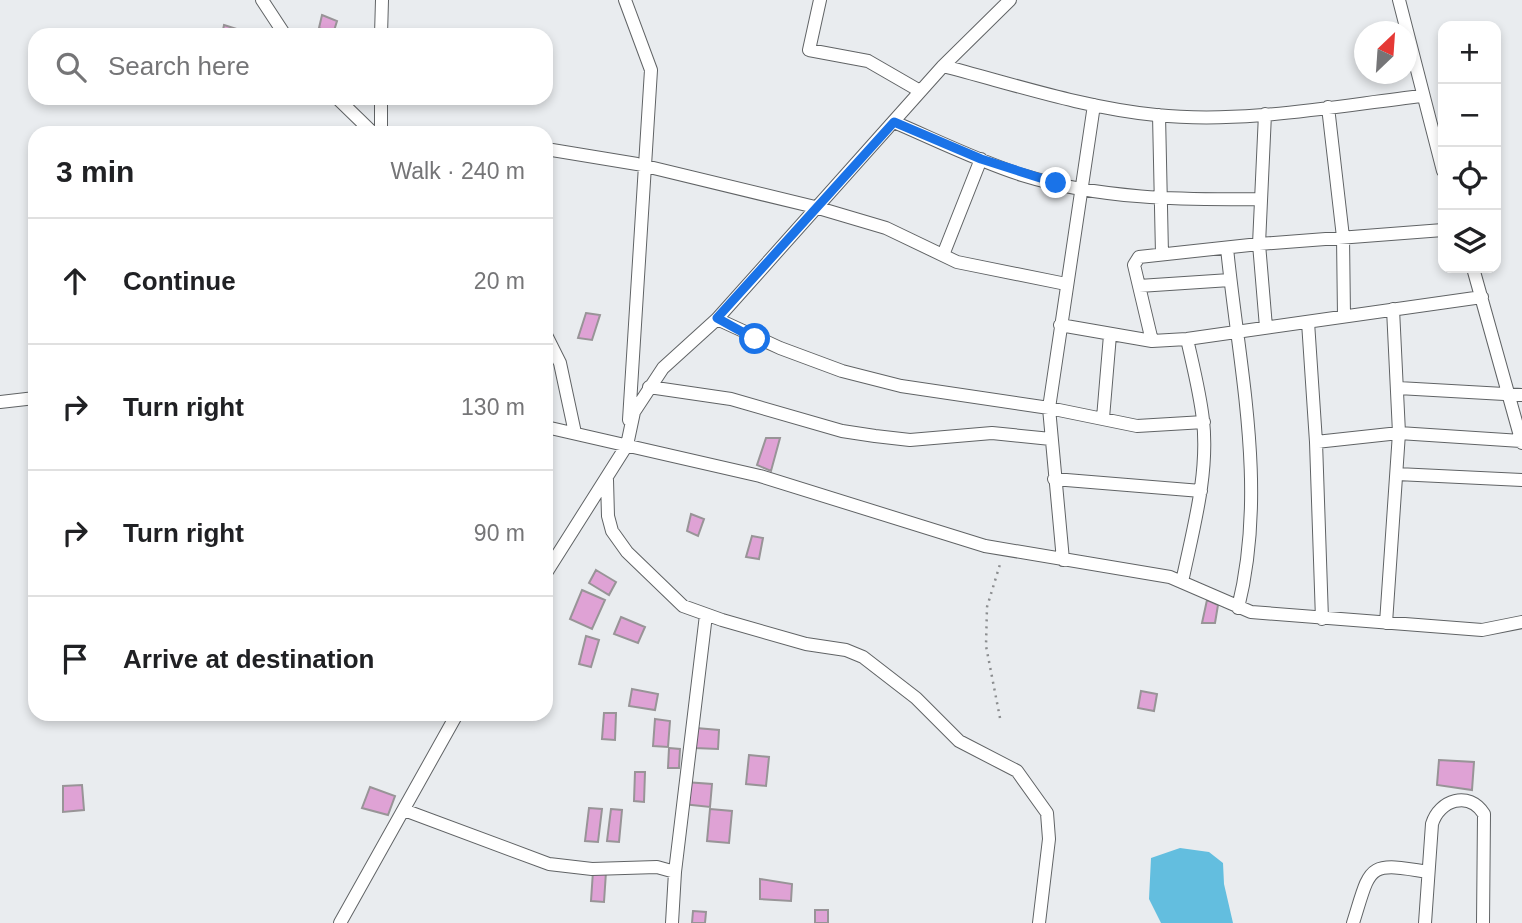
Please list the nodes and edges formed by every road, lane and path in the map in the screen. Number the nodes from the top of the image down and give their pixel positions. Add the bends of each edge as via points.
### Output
1 (262, 0) edge
2 (382, 0) edge
3 (625, 0) edge
4 (820, 0) edge
5 (1010, 0) edge
6 (1399, 0) edge
7 (280, 28) edge
8 (381, 28) edge
9 (943, 65) junction
10 (920, 92) junction
11 (1422, 96) junction
12 (344, 105) edge
13 (381, 105) edge
14 (1094, 105) junction
15 (1328, 107) junction
16 (1265, 114) junction
17 (1159, 116) junction
18 (894, 122) junction
19 (366, 126) edge
20 (381, 126) edge
21 (553, 150) edge
22 (1438, 153) edge
23 (981, 159) junction
24 (645, 166) junction
25 (1080, 188) junction
26 (1261, 199) junction
27 (1162, 200) junction
28 (815, 207) junction
29 (1438, 230) edge
30 (1343, 237) junction
31 (1259, 244) junction
32 (1227, 248) junction
33 (1162, 254) junction
34 (943, 255) junction
35 (1475, 273) edge
36 (1230, 280) junction
37 (1066, 284) junction
38 (1139, 286) junction
39 (1482, 297) junction
40 (1393, 309) junction
41 (1345, 316) junction
42 (717, 318) junction
43 (1308, 322) junction
44 (1060, 325) junction
45 (1266, 327) junction
46 (1235, 331) junction
47 (1110, 335) junction
48 (1187, 339) junction
49 (1152, 341) junction
50 (553, 349) edge
51 (649, 387) junction
52 (1398, 388) junction
53 (1516, 394) edge
54 (28, 399) edge
55 (0, 402) edge
56 (1049, 408) junction
57 (1103, 418) junction
58 (1204, 422) junction
59 (553, 428) edge
60 (575, 433) junction
61 (1399, 433) junction
62 (1051, 439) junction
63 (1316, 442) junction
64 (1522, 442) edge
65 (627, 445) junction
66 (1397, 474) junction
67 (1054, 479) junction
68 (607, 480) junction
69 (1522, 480) edge
70 (1201, 491) junction
71 (1004, 551) junction
72 (1063, 560) junction
73 (553, 562) edge
74 (1182, 582) junction
75 (1238, 608) junction
76 (706, 615) junction
77 (1322, 620) junction
78 (1522, 622) edge
79 (1386, 623) junction
80 (1000, 718) dead end
81 (453, 721) edge
82 (404, 810) junction
83 (675, 872) junction
84 (1428, 872) junction
85 (340, 923) edge
86 (672, 923) edge
87 (1039, 923) edge
88 (1353, 923) edge
89 (1425, 923) edge
90 (1483, 923) edge

1 - 7 street
2 - 8 street
3 - 24 street via 651,70
4 - 10 street via 809,50 868,61
5 - 9 street
6 - 11 street
9 - 10 street
9 - 14 street
10 - 18 street
11 - 15 street
11 - 22 street
12 - 19 street
13 - 20 street
14 - 17 street
14 - 25 street
15 - 16 street
15 - 30 street
16 - 17 street
16 - 26 street
17 - 27 street
18 - 23 street
18 - 28 street
21 - 24 street
23 - 25 street via 1022,175
23 - 34 street
24 - 28 street
24 - 65 street
25 - 27 street
25 - 37 street
26 - 27 street
26 - 31 street
27 - 33 street
28 - 34 street via 886,228
28 - 42 street
29 - 30 street
30 - 31 street
30 - 41 street
31 - 32 street
31 - 45 street
32 - 33 street
32 - 36 street
33 - 38 street via 1135,260
34 - 37 street via 974,267
35 - 39 street
36 - 38 street
36 - 46 street
37 - 44 street
38 - 49 street
39 - 40 street
39 - 53 street
40 - 41 street
40 - 52 street
41 - 43 street
42 - 51 street
42 - 56 street via 755,339 842,371 901,386
43 - 45 street
43 - 63 street
44 - 47 street
44 - 56 street
45 - 46 street
46 - 48 street
46 - 75 street via 1247,400 1252,471 1248,565
47 - 49 street
47 - 57 street
48 - 49 street
48 - 58 street
50 - 60 street
51 - 62 street via 731,399 875,436 910,440 992,433
51 - 65 street via 634,412
52 - 53 street
52 - 61 street
53 - 64 street
54 - 55 street
56 - 57 street
56 - 62 street
57 - 58 street via 1137,426
58 - 70 street
59 - 60 street
60 - 65 street
61 - 63 street
61 - 64 street
61 - 66 street
62 - 67 street
63 - 77 street
65 - 68 street
65 - 71 street via 760,476
66 - 69 street
66 - 79 street
67 - 70 street
67 - 72 street
68 - 73 street
68 - 76 street via 608,516 626,552 683,606
70 - 74 street
71 - 72 street
71 - 80 path via 988,607 986,646
72 - 74 street
74 - 75 street
75 - 77 street
76 - 83 street
76 - 87 street via 863,657 959,741 1017,771 1047,813 1049,839
77 - 79 street
78 - 79 street via 1482,630
81 - 82 street
82 - 83 street via 549,864 592,869 657,867
82 - 85 street
83 - 86 street
84 - 88 street via 1389,865 1376,870 1364,886
84 - 89 street
84 - 90 street via 1435,812 1459,800 1480,808 1486,823

